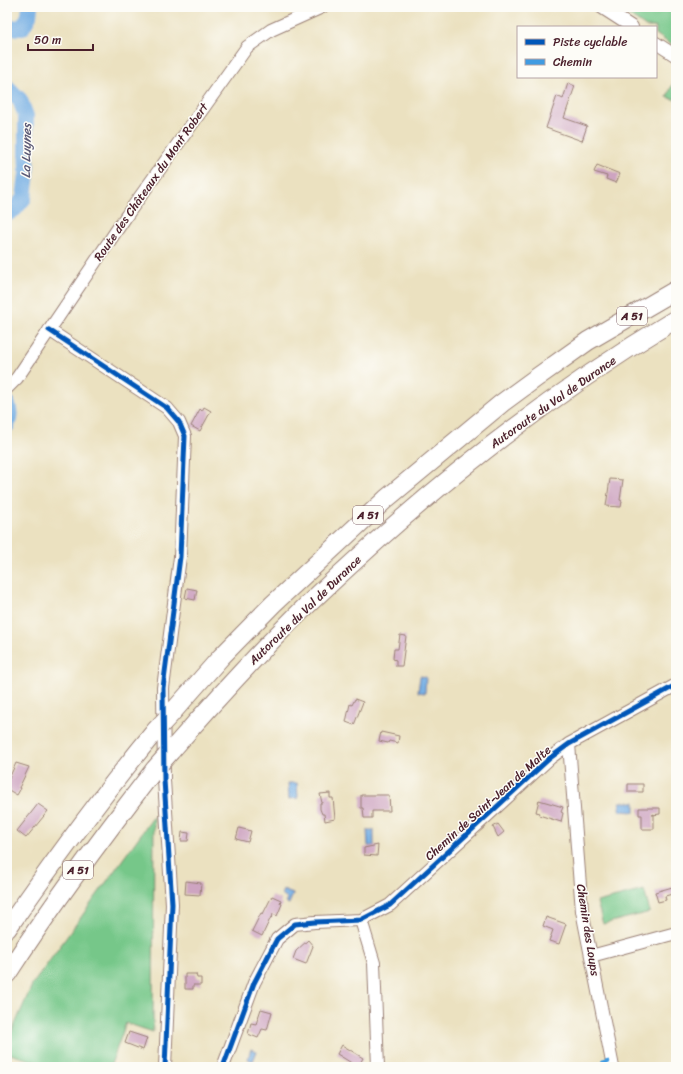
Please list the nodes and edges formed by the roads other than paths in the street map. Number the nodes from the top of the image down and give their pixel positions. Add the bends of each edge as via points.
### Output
1 (322, 7) edge
2 (601, 7) edge
3 (630, 26) edge
4 (657, 44) edge
5 (676, 56) edge
6 (676, 278) edge
7 (676, 290) edge
8 (676, 318) edge
9 (50, 330) junction
10 (676, 331) edge
11 (588, 341) junction
12 (7, 388) edge
13 (568, 389) junction
14 (676, 686) edge
15 (569, 744) junction
16 (361, 920) junction
17 (7, 929) edge
18 (676, 933) edge
19 (591, 956) junction
20 (7, 974) edge
21 (164, 1067) edge
22 (223, 1067) edge
23 (378, 1067) edge
24 (612, 1067) edge

1 - 9 street, Route des Châteaux du Mont Robert via 271,30 247,47 127,215
2 - 3 street
4 - 5 street
6 - 11 highway
7 - 11 highway, Autoroute du Val de Durance / A 51
8 - 13 highway, Autoroute du Val de Durance / A 51
9 - 12 street, Route des Châteaux du Mont Robert via 17,378
9 - 21 street via 167,408 179,422 185,436 180,557 163,688 164,780 172,904
10 - 13 highway
11 - 17 highway, Autoroute du Val de Durance / A 51, bridge via 502,403 386,498 268,609 221,657 127,765
13 - 20 highway, Autoroute du Val de Durance / A 51, bridge via 429,495 344,570 229,685 155,769 125,808 77,872
14 - 15 street, Chemin de Saint-Jean de Malte
15 - 16 street, Chemin de Saint-Jean de Malte via 550,758 390,905
15 - 19 street, Chemin des Loups via 582,911
16 - 22 street via 296,924 277,939 254,983
16 - 23 street via 374,963
18 - 19 street
19 - 24 street, Chemin des Loups

